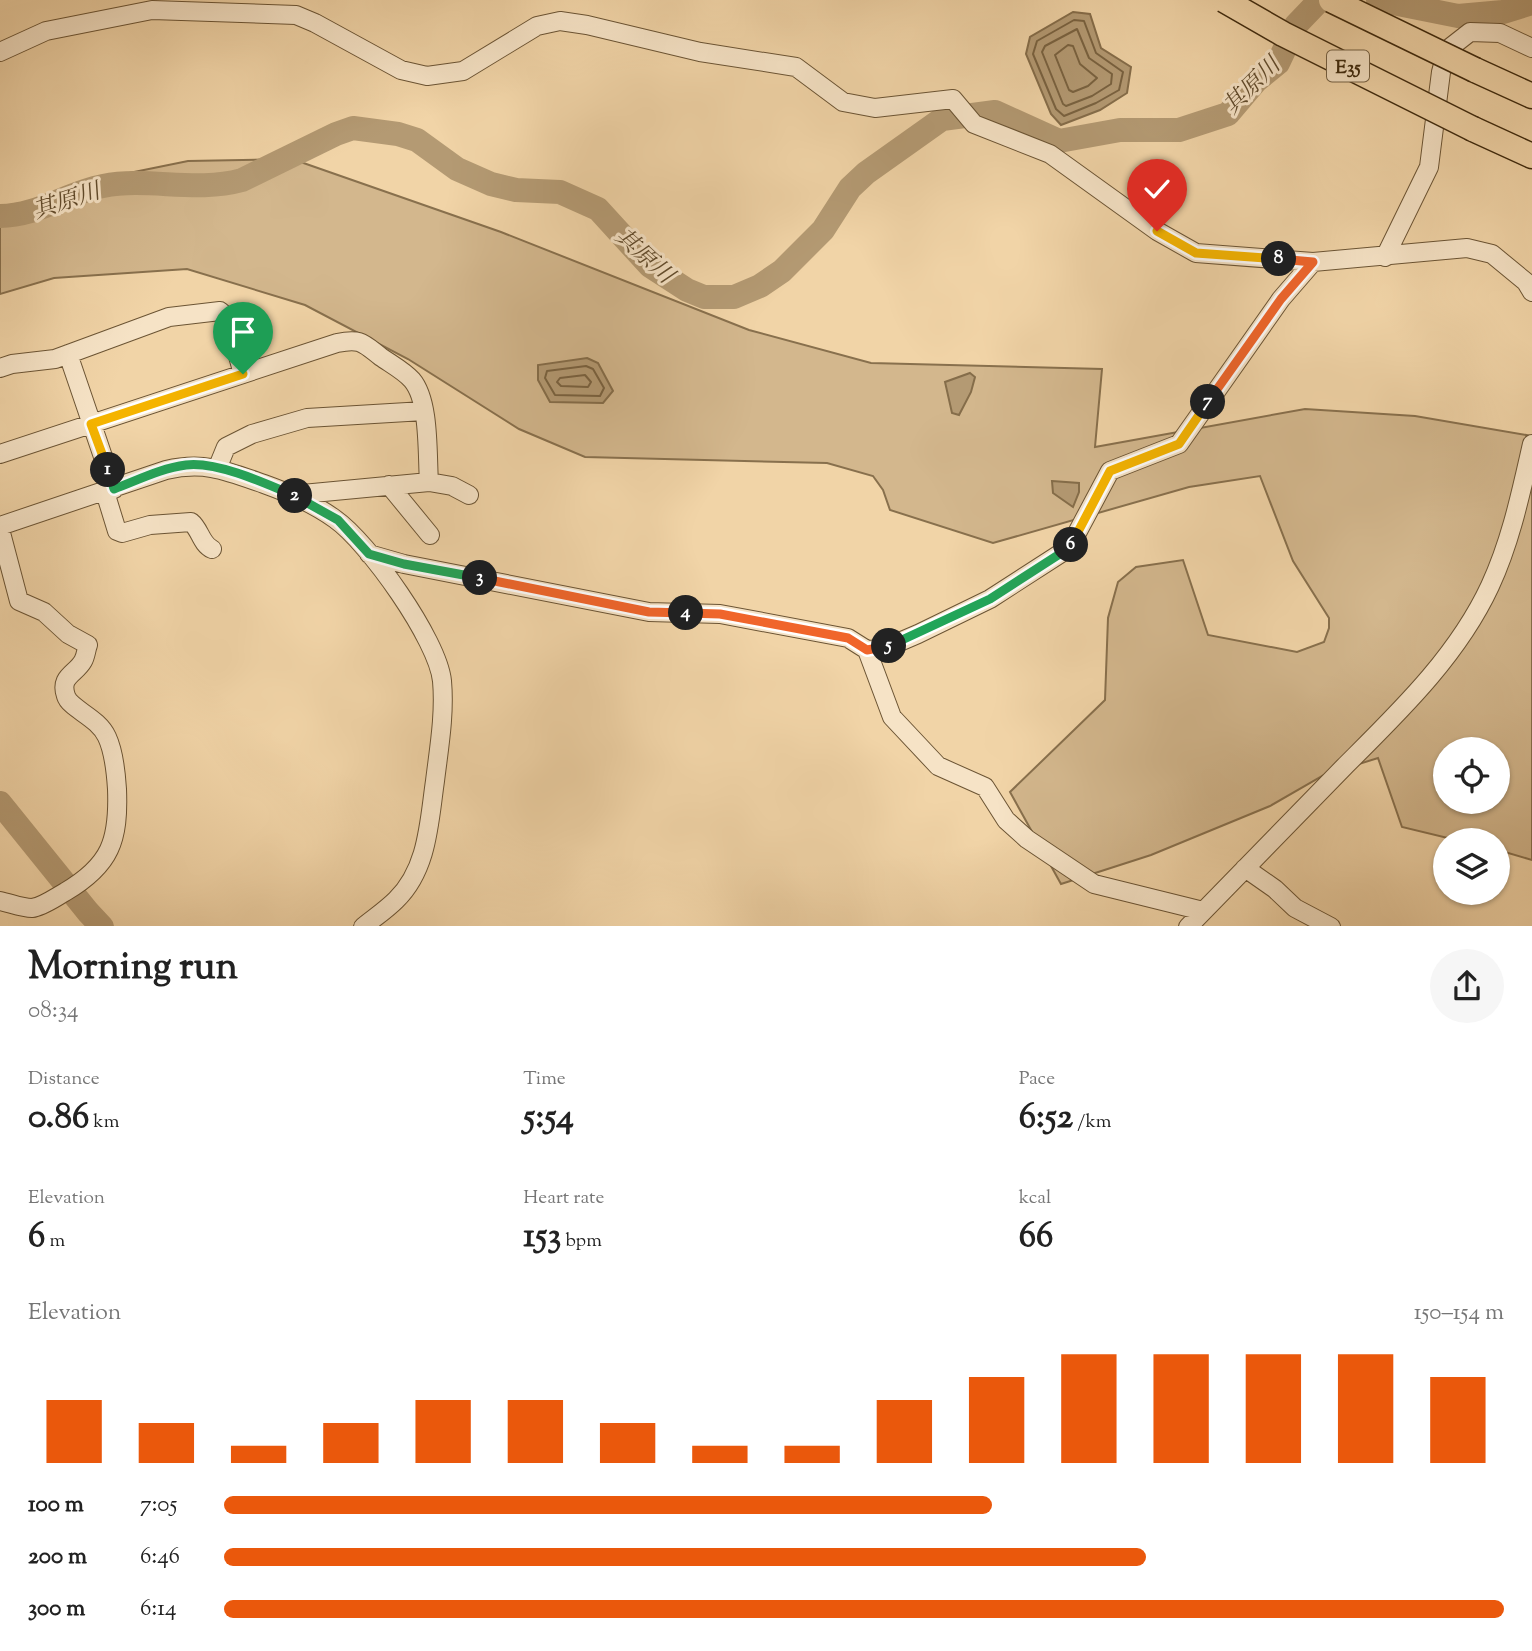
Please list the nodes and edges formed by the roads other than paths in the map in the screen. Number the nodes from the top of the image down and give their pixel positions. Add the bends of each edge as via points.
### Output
1 (1224, 0) edge
2 (1331, 0) edge
3 (1532, 48) edge
4 (0, 52) edge
5 (1532, 96) edge
6 (1532, 156) edge
7 (1384, 257) junction
8 (1313, 262) junction
9 (1532, 292) edge
10 (68, 354) junction
11 (0, 368) edge
12 (243, 374) junction
13 (424, 411) junction
14 (91, 424) junction
15 (1532, 444) edge
16 (0, 454) edge
17 (217, 469) junction
18 (429, 482) junction
19 (388, 485) junction
20 (110, 490) junction
21 (292, 495) junction
22 (468, 495) dead end
23 (0, 528) edge
24 (430, 535) dead end
25 (212, 549) dead end
26 (369, 554) junction
27 (867, 650) junction
28 (1245, 868) junction
29 (0, 901) edge
30 (1203, 911) junction
31 (363, 926) edge
32 (1188, 926) edge
33 (1331, 926) edge

1 - 6 highway, E35, bridge via 1283,34
2 - 5 highway, E35, bridge
3 - 7 street via 1500,33 1470,32 1447,50 1429,167
4 - 8 street via 46,31 152,10 296,15 401,70 427,76 463,71 537,26 560,21 587,25 701,52 796,67 843,102 874,108 953,99 974,124 1049,155 1196,253
7 - 8 street
7 - 9 street via 1467,248 1492,254
8 - 27 street via 1281,299 1179,444 1110,471 1069,548 990,599 883,649
10 - 11 street
10 - 12 street via 169,317 220,311 227,317
10 - 14 street
12 - 13 street via 353,339 410,378
12 - 14 street
13 - 17 street via 307,418 226,447
13 - 18 street
14 - 16 street
14 - 20 street
15 - 28 street via 1513,524 1472,619 1409,702
17 - 20 street via 188,465
17 - 21 street
18 - 19 street
18 - 22 street
19 - 21 street
19 - 24 street
20 - 23 street
20 - 25 street via 117,531 191,522
21 - 26 street via 338,520
23 - 29 street via 19,601 44,612 88,645 83,662 67,676 66,699 93,717 107,737 116,772 118,812 115,838 107,854 81,883 33,908
26 - 27 street via 649,612 720,614 848,638
26 - 31 street via 429,639 442,678 443,718 426,848 409,886
27 - 30 street via 892,717 937,766 985,788 1006,820 1027,839 1094,884
28 - 30 street
28 - 33 street via 1295,908
30 - 32 street

